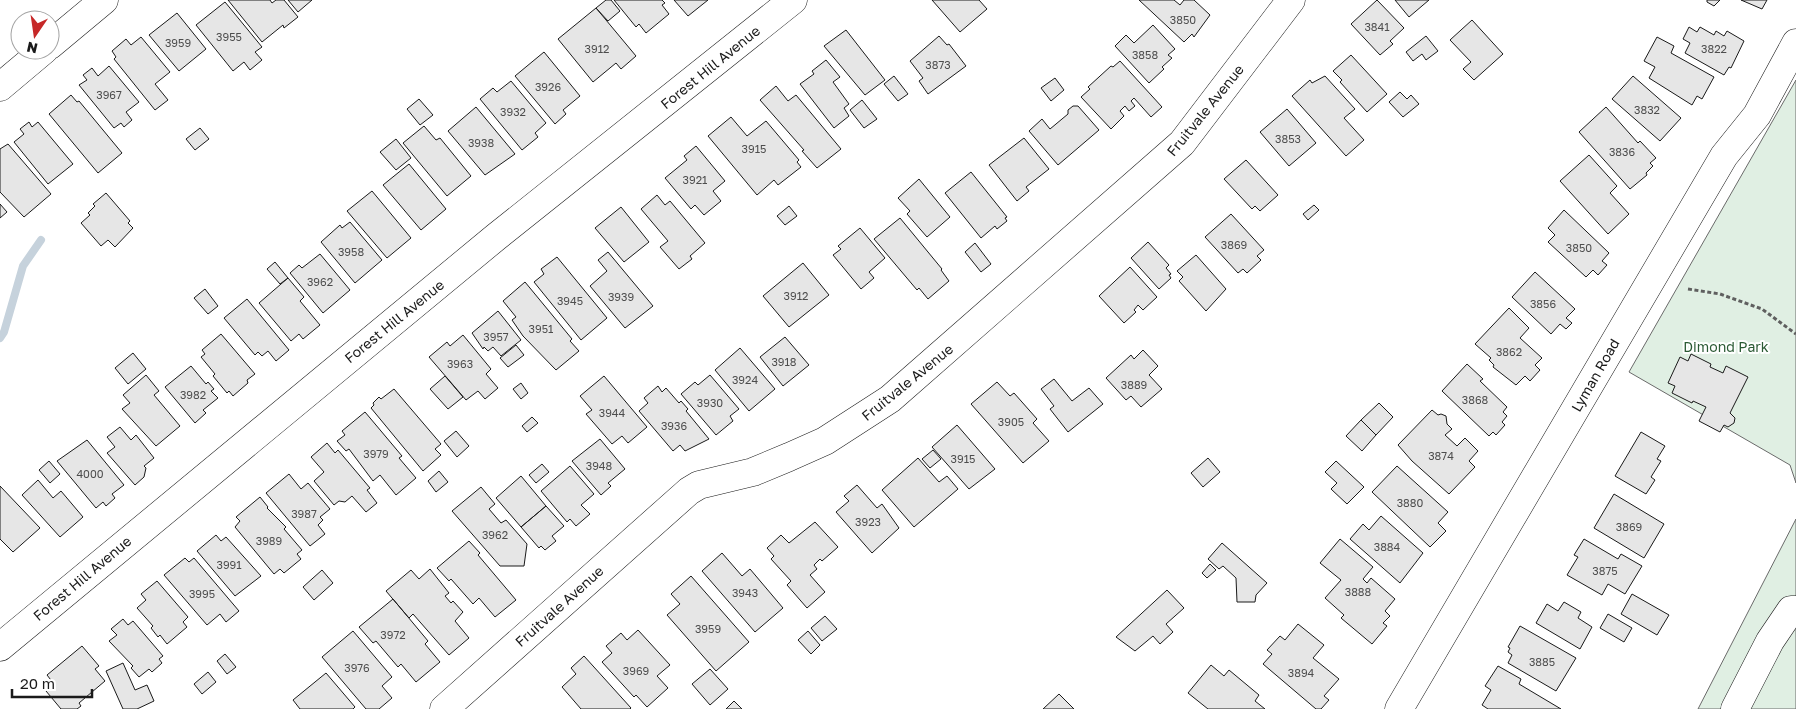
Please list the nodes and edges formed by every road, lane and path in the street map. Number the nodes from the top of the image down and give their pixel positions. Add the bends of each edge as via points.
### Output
1 (104, 0) edge
2 (793, 0) edge
3 (1291, 0) edge
4 (60, 37) edge
5 (1796, 43) edge
6 (32, 60) edge
7 (0, 87) edge
8 (1688, 289) dead end
9 (1796, 334) edge
10 (1796, 610) edge
11 (0, 647) edge
12 (444, 709) edge
13 (1399, 709) edge
14 (1735, 709) edge

1 - 4 street
2 - 11 street, Forest Hill Avenue via 496,237
3 - 12 street, Fruitvale Avenue via 1182,144 917,376 858,421 825,441 754,472 699,485 689,491
5 - 13 street, Lyman Road via 1757,115 1724,156
6 - 7 street
8 - 9 path via 1720,294 1762,309
10 - 14 street via 1790,610 1770,641

